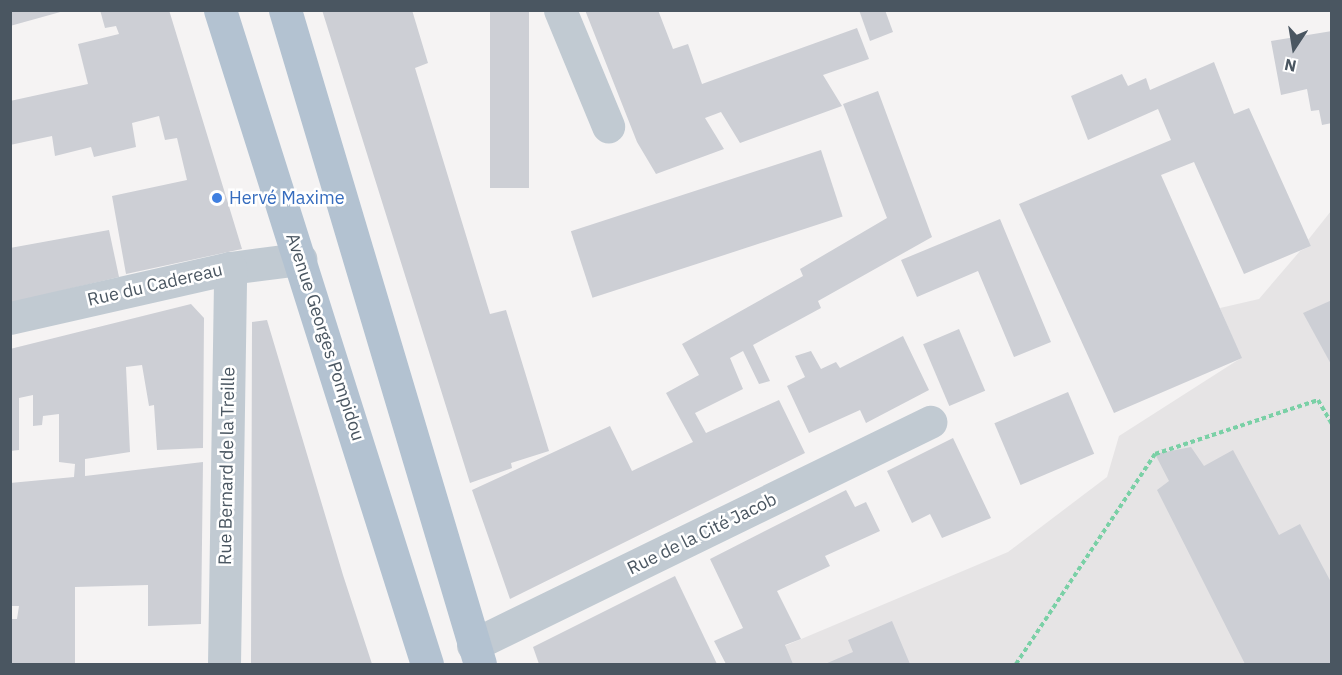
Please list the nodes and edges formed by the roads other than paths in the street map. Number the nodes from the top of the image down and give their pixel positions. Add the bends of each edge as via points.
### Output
1 (220, 10) edge
2 (285, 10) edge
3 (560, 10) edge
4 (608, 126) dead end
5 (300, 259) junction
6 (230, 268) junction
7 (10, 318) edge
8 (930, 422) dead end
9 (477, 655) edge
10 (224, 664) edge
11 (427, 664) edge

1 - 5 main road, Avenue Georges Pompidou
2 - 9 main road
3 - 4 street
5 - 6 street, Rue du Cadereau
5 - 11 main road, Avenue Georges Pompidou
6 - 7 street, Rue du Cadereau
6 - 10 street, Rue Bernard de la Treille
8 - 9 street, Rue de la Cité Jacob

